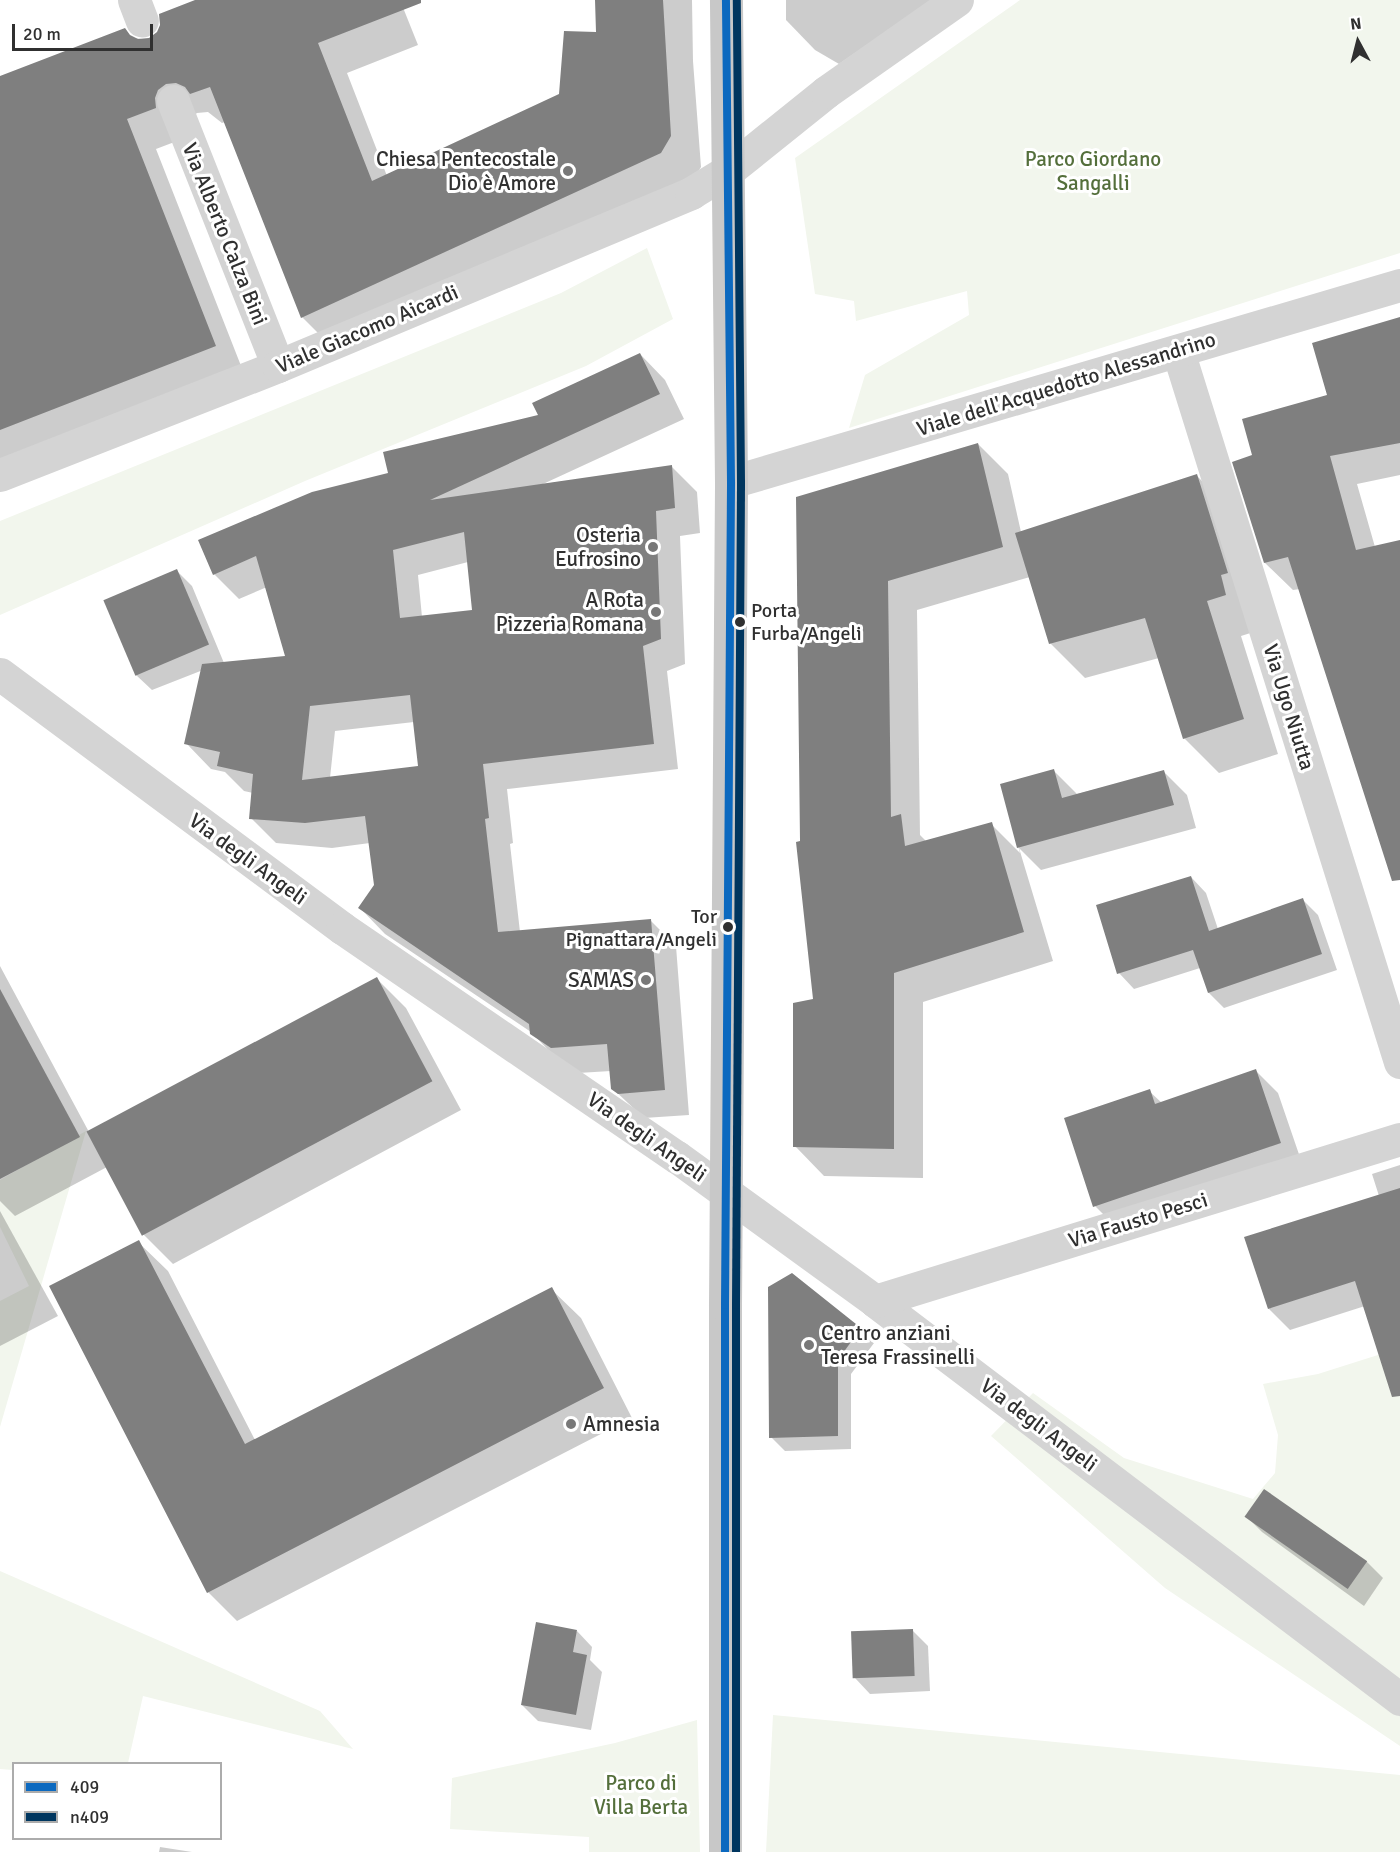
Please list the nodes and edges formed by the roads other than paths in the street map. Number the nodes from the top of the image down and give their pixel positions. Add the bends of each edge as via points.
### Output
1 (726, 0) edge
2 (957, 0) edge
3 (173, 101) dead end
4 (729, 170) junction
5 (1400, 285) edge
6 (1178, 351) junction
7 (278, 366) junction
8 (0, 475) edge
9 (731, 482) junction
10 (0, 674) edge
11 (1400, 1062) edge
12 (1400, 1139) edge
13 (726, 1192) junction
14 (875, 1301) junction
15 (1400, 1699) edge
16 (725, 1852) edge

1 - 4 main road
2 - 4 street via 826,92
3 - 7 street, Via Alberto Calza Bini
4 - 7 street, Viale Giacomo Aicardi via 660,207
4 - 9 main road
5 - 6 street, Viale dell'Acquedotto Alessandrino
6 - 9 street, Viale dell'Acquedotto Alessandrino
6 - 11 street, Via Ugo Niutta
7 - 8 street, Viale Giacomo Aicardi
9 - 13 main road
10 - 13 street, Via degli Angeli via 342,928
12 - 14 street, Via Fausto Pesci
13 - 14 street, Via degli Angeli
13 - 16 main road
14 - 15 street, Via degli Angeli

